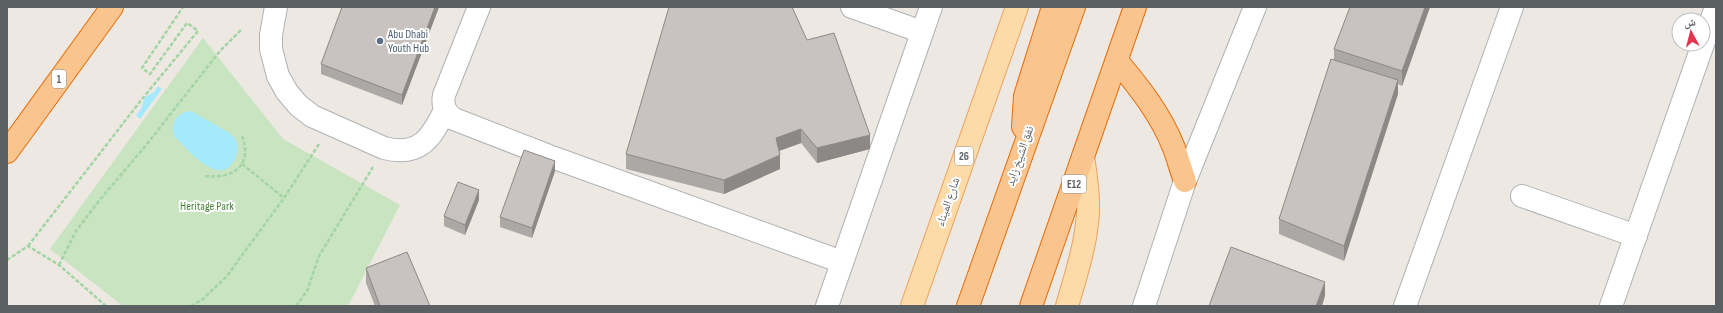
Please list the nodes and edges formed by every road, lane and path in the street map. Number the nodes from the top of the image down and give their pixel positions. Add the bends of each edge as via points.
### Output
1 (112, 7) edge
2 (183, 7) edge
3 (276, 7) edge
4 (479, 7) edge
5 (852, 7) edge
6 (931, 7) edge
7 (1017, 7) edge
8 (1053, 7) edge
9 (1074, 7) edge
10 (1135, 7) edge
11 (1255, 7) edge
12 (1512, 7) edge
13 (1716, 7) edge
14 (242, 29) dead end
15 (922, 32) junction
16 (1117, 61) junction
17 (445, 110) junction
18 (331, 125) junction
19 (242, 136) dead end
20 (1025, 144) junction
21 (384, 148) junction
22 (7, 152) edge
23 (1083, 157) junction
24 (242, 164) junction
25 (205, 176) dead end
26 (1185, 181) junction
27 (1522, 196) dead end
28 (284, 198) junction
29 (1636, 236) junction
30 (28, 246) junction
31 (7, 260) edge
32 (842, 262) junction
33 (59, 265) junction
34 (106, 306) edge
35 (191, 306) edge
36 (296, 306) edge
37 (827, 306) edge
38 (912, 306) edge
39 (968, 306) edge
40 (1031, 306) edge
41 (1066, 306) edge
42 (1144, 306) edge
43 (1405, 306) edge
44 (1611, 306) edge

1 - 22 highway, 1
2 - 30 path via 142,68 150,74 186,23 198,31
3 - 18 street via 270,36 278,76 298,105 312,116
4 - 17 street via 444,95
5 - 15 street
6 - 15 street
7 - 38 main road, شارع الميناء / 26
8 - 20 highway via 1025,96
9 - 20 highway, نفق الشيخ زايد
10 - 16 highway, E12
11 - 26 street
12 - 43 street
13 - 29 street
14 - 33 path via 220,51 98,202 76,231
15 - 32 street
16 - 23 highway, E12
16 - 26 highway via 1159,116 1174,148
17 - 21 street via 432,136 417,148 395,151
17 - 32 street via 454,119 549,156
18 - 21 street
18 - 28 path
19 - 24 path via 246,146
20 - 39 highway, نفق الشيخ زايد
21 - 36 path via 319,256 307,291
23 - 40 highway, E12
23 - 41 main road via 1088,212 1080,262
24 - 25 path via 225,176
24 - 28 path
26 - 42 street
27 - 29 street
28 - 35 path via 227,276 203,299
29 - 44 street
30 - 31 path
30 - 33 path
32 - 37 street
33 - 34 path

